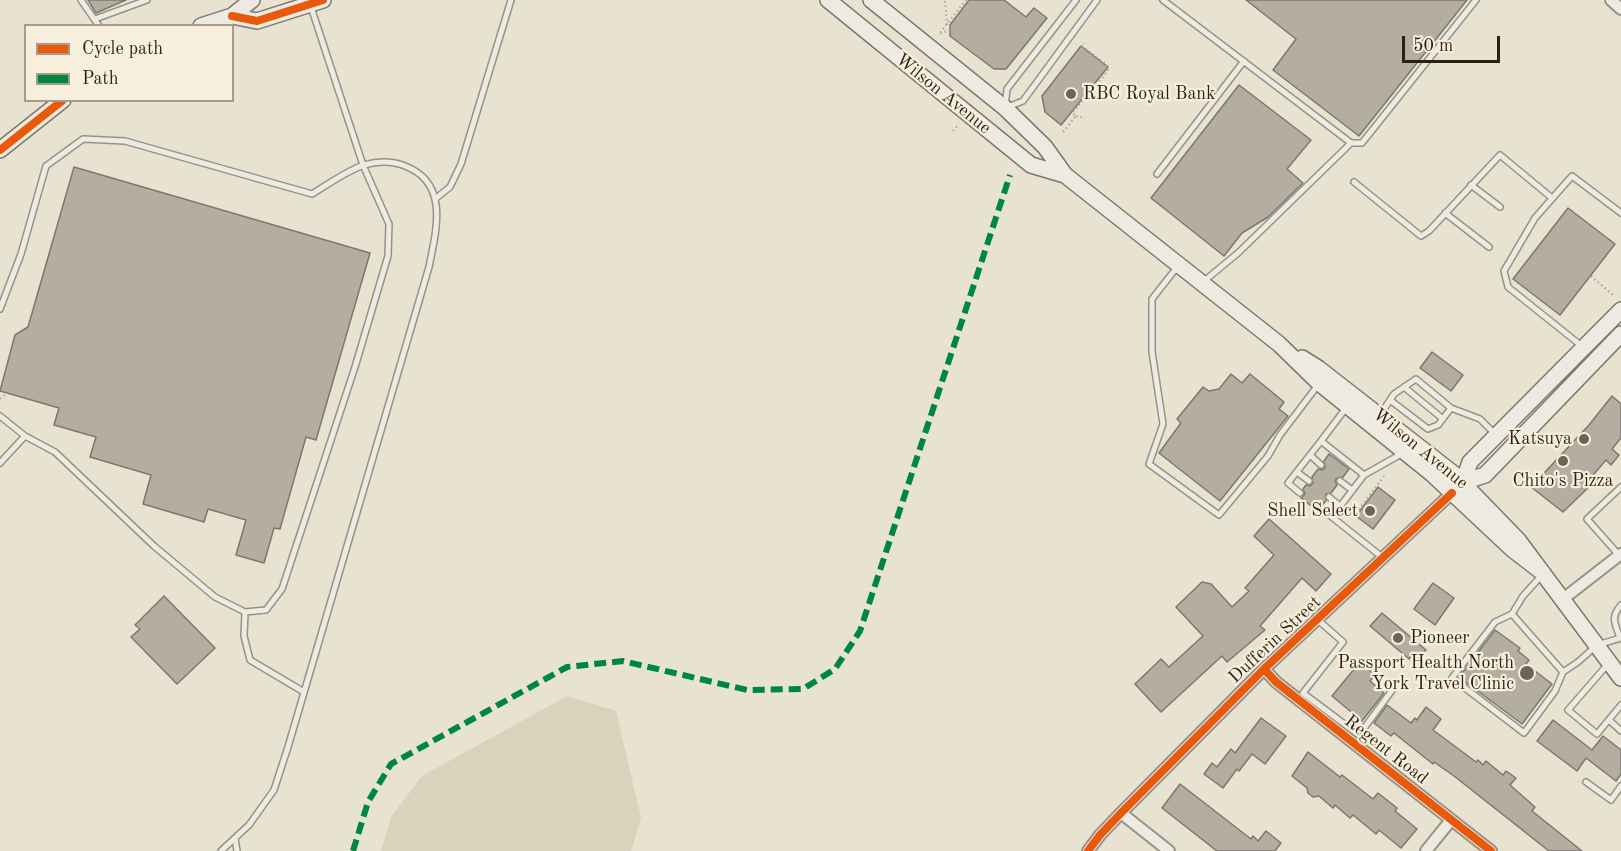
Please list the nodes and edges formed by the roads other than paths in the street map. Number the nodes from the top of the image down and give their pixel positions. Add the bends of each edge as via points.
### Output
1 (81, 0) edge
2 (147, 0) edge
3 (252, 0) edge
4 (511, 0) edge
5 (828, 0) edge
6 (871, 0) edge
7 (1076, 0) edge
8 (1097, 0) edge
9 (1163, 0) edge
10 (1177, 0) edge
11 (1476, 0) edge
12 (1611, 0) edge
13 (314, 1) edge
14 (1172, 6) junction
15 (1621, 9) edge
16 (232, 16) junction
17 (94, 19) junction
18 (98, 24) edge
19 (207, 24) edge
20 (1244, 61) junction
21 (60, 102) edge
22 (1005, 108) junction
23 (987, 131) junction
24 (1351, 143) junction
25 (0, 150) edge
26 (363, 165) junction
27 (1157, 174) dead end
28 (1065, 175) junction
29 (1354, 182) dead end
30 (1471, 185) junction
31 (1552, 198) junction
32 (435, 199) junction
33 (1500, 207) dead end
34 (1445, 213) junction
35 (1621, 213) edge
36 (1489, 247) dead end
37 (1179, 265) junction
38 (1202, 283) junction
39 (1618, 303) edge
40 (0, 309) edge
41 (1621, 334) edge
42 (1279, 344) junction
43 (1585, 348) junction
44 (1319, 383) junction
45 (1404, 387) junction
46 (1390, 400) junction
47 (1347, 406) junction
48 (1451, 408) junction
49 (0, 416) edge
50 (1380, 416) junction
51 (1443, 419) junction
52 (1497, 435) junction
53 (25, 436) junction
54 (1321, 441) junction
55 (1404, 452) junction
56 (1310, 455) junction
57 (0, 463) edge
58 (1321, 465) dead end
59 (1297, 472) junction
60 (1364, 475) junction
61 (1309, 481) dead end
62 (1340, 481) dead end
63 (1458, 487) junction
64 (1621, 487) edge
65 (1352, 490) junction
66 (1300, 493) dead end
67 (1329, 497) dead end
68 (1340, 506) junction
69 (1320, 508) dead end
70 (1332, 517) junction
71 (1620, 554) edge
72 (1384, 559) junction
73 (1543, 573) junction
74 (1563, 599) junction
75 (1621, 605) edge
76 (245, 612) junction
77 (1512, 614) junction
78 (1318, 620) junction
79 (1620, 638) edge
80 (1597, 645) junction
81 (1264, 669) junction
82 (1618, 671) edge
83 (1563, 672) junction
84 (1393, 689) dead end
85 (304, 692) junction
86 (1621, 705) edge
87 (1318, 710) junction
88 (1608, 720) junction
89 (1621, 731) edge
90 (1357, 739) junction
91 (1586, 782) dead end
92 (1621, 786) edge
93 (1121, 813) junction
94 (1451, 820) junction
95 (235, 838) junction
96 (221, 851) edge
97 (237, 851) edge
98 (1088, 851) edge
99 (1169, 851) edge
100 (1426, 851) edge
101 (1491, 851) edge

1 - 17 lane
2 - 17 lane
3 - 16 main road
4 - 32 lane via 461,164 450,187
5 - 23 main road, Wilson Avenue
6 - 22 main road, Wilson Avenue
7 - 22 lane via 1007,89
8 - 22 lane via 1023,101
9 - 14 lane
10 - 14 lane
11 - 24 lane via 1362,143
12 - 15 street
13 - 16 main road via 257,21
13 - 26 lane
14 - 20 lane
16 - 19 main road
17 - 18 lane
20 - 24 lane
20 - 27 lane
21 - 25 main road
22 - 23 main road
22 - 28 main road, Wilson Avenue via 1045,147
23 - 28 main road, Wilson Avenue via 1031,165
24 - 38 lane
26 - 32 lane via 384,161 417,172 430,186
26 - 40 lane via 312,194 125,141 83,139 46,166 21,254
26 - 76 lane via 389,224 388,256 282,589 266,610
28 - 37 main road, Wilson Avenue
29 - 34 lane via 1421,236
30 - 31 lane via 1500,155
30 - 33 lane
30 - 34 lane
31 - 35 lane via 1572,176
31 - 43 lane via 1535,218 1504,271 1508,287
32 - 85 lane via 437,224 429,267
34 - 36 lane
37 - 38 main road, Wilson Avenue
37 - 44 lane via 1152,299 1152,352 1163,424 1149,464 1219,515 1268,456
38 - 42 main road, Wilson Avenue
39 - 43 main road, Dufferin Street
41 - 63 main road, Dufferin Street via 1485,474
42 - 44 main road, Wilson Avenue
42 - 50 main road, Wilson Avenue via 1318,368
43 - 52 main road, Dufferin Street
44 - 47 main road, Wilson Avenue
45 - 46 lane
45 - 48 lane via 1416,379
45 - 51 lane
46 - 50 lane
46 - 51 lane via 1428,429
47 - 54 lane
47 - 55 main road, Wilson Avenue
48 - 51 lane
48 - 52 lane via 1480,419
49 - 53 lane
50 - 63 main road, Wilson Avenue
52 - 63 main road, Dufferin Street via 1470,462
53 - 57 lane
53 - 76 lane via 55,452 154,546 215,597
54 - 56 lane
54 - 60 lane
55 - 60 lane
55 - 63 main road, Wilson Avenue
56 - 58 lane
56 - 59 lane
59 - 61 lane
59 - 66 lane via 1288,483
60 - 65 lane
62 - 65 lane
63 - 72 street, Dufferin Street
63 - 73 main road, Wilson Avenue via 1512,549
64 - 71 lane via 1587,519
65 - 68 lane
67 - 68 lane
68 - 70 lane
69 - 70 lane
70 - 72 lane
71 - 74 street
72 - 78 street, Dufferin Street
73 - 74 main road, Wilson Avenue
73 - 77 lane
74 - 80 main road, Wilson Avenue
75 - 79 lane via 1614,614
76 - 85 lane via 244,636 250,660
77 - 83 lane
77 - 83 lane via 1495,622 1452,678 1524,733 1555,691
78 - 81 street, Dufferin Street
78 - 87 lane via 1343,642 1303,693
79 - 80 lane
80 - 82 main road, Wilson Avenue
80 - 83 lane
81 - 87 street, Regent Road via 1276,682
81 - 93 street, Dufferin Street
82 - 88 lane via 1568,710 1597,734
84 - 90 lane
85 - 95 lane via 274,790
86 - 88 lane
87 - 90 street, Regent Road
88 - 89 lane
90 - 94 street, Regent Road
91 - 92 lane via 1611,801
93 - 98 street, Dufferin Street
93 - 99 street
94 - 100 street
94 - 101 street, Regent Road
95 - 96 lane
95 - 97 lane

